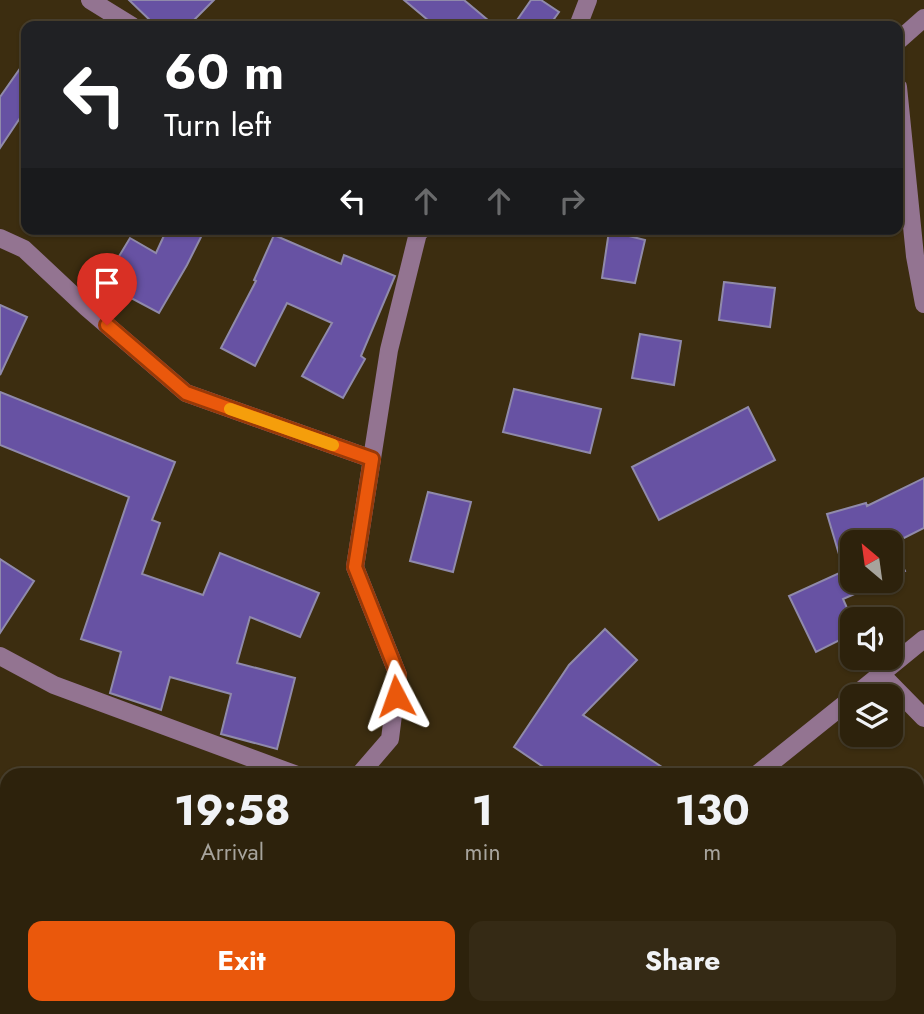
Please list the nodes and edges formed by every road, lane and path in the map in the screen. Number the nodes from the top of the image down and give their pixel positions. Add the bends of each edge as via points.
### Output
1 (90, 0) edge
2 (588, 0) edge
3 (924, 18) edge
4 (124, 21) edge
5 (580, 21) edge
6 (903, 37) edge
7 (903, 137) edge
8 (418, 235) edge
9 (0, 238) edge
10 (924, 304) edge
11 (372, 459) junction
12 (924, 639) edge
13 (0, 656) edge
14 (881, 674) junction
15 (869, 684) edge
16 (840, 707) edge
17 (924, 718) edge
18 (278, 768) edge
19 (365, 768) edge
20 (765, 768) edge

1 - 4 street
2 - 5 street
3 - 6 street
7 - 10 street
8 - 11 street via 389,349
9 - 11 street via 23,250 186,393
11 - 19 street via 355,567 398,675 390,739
12 - 14 street
13 - 18 street via 54,685
14 - 15 street
14 - 17 street
16 - 20 street

